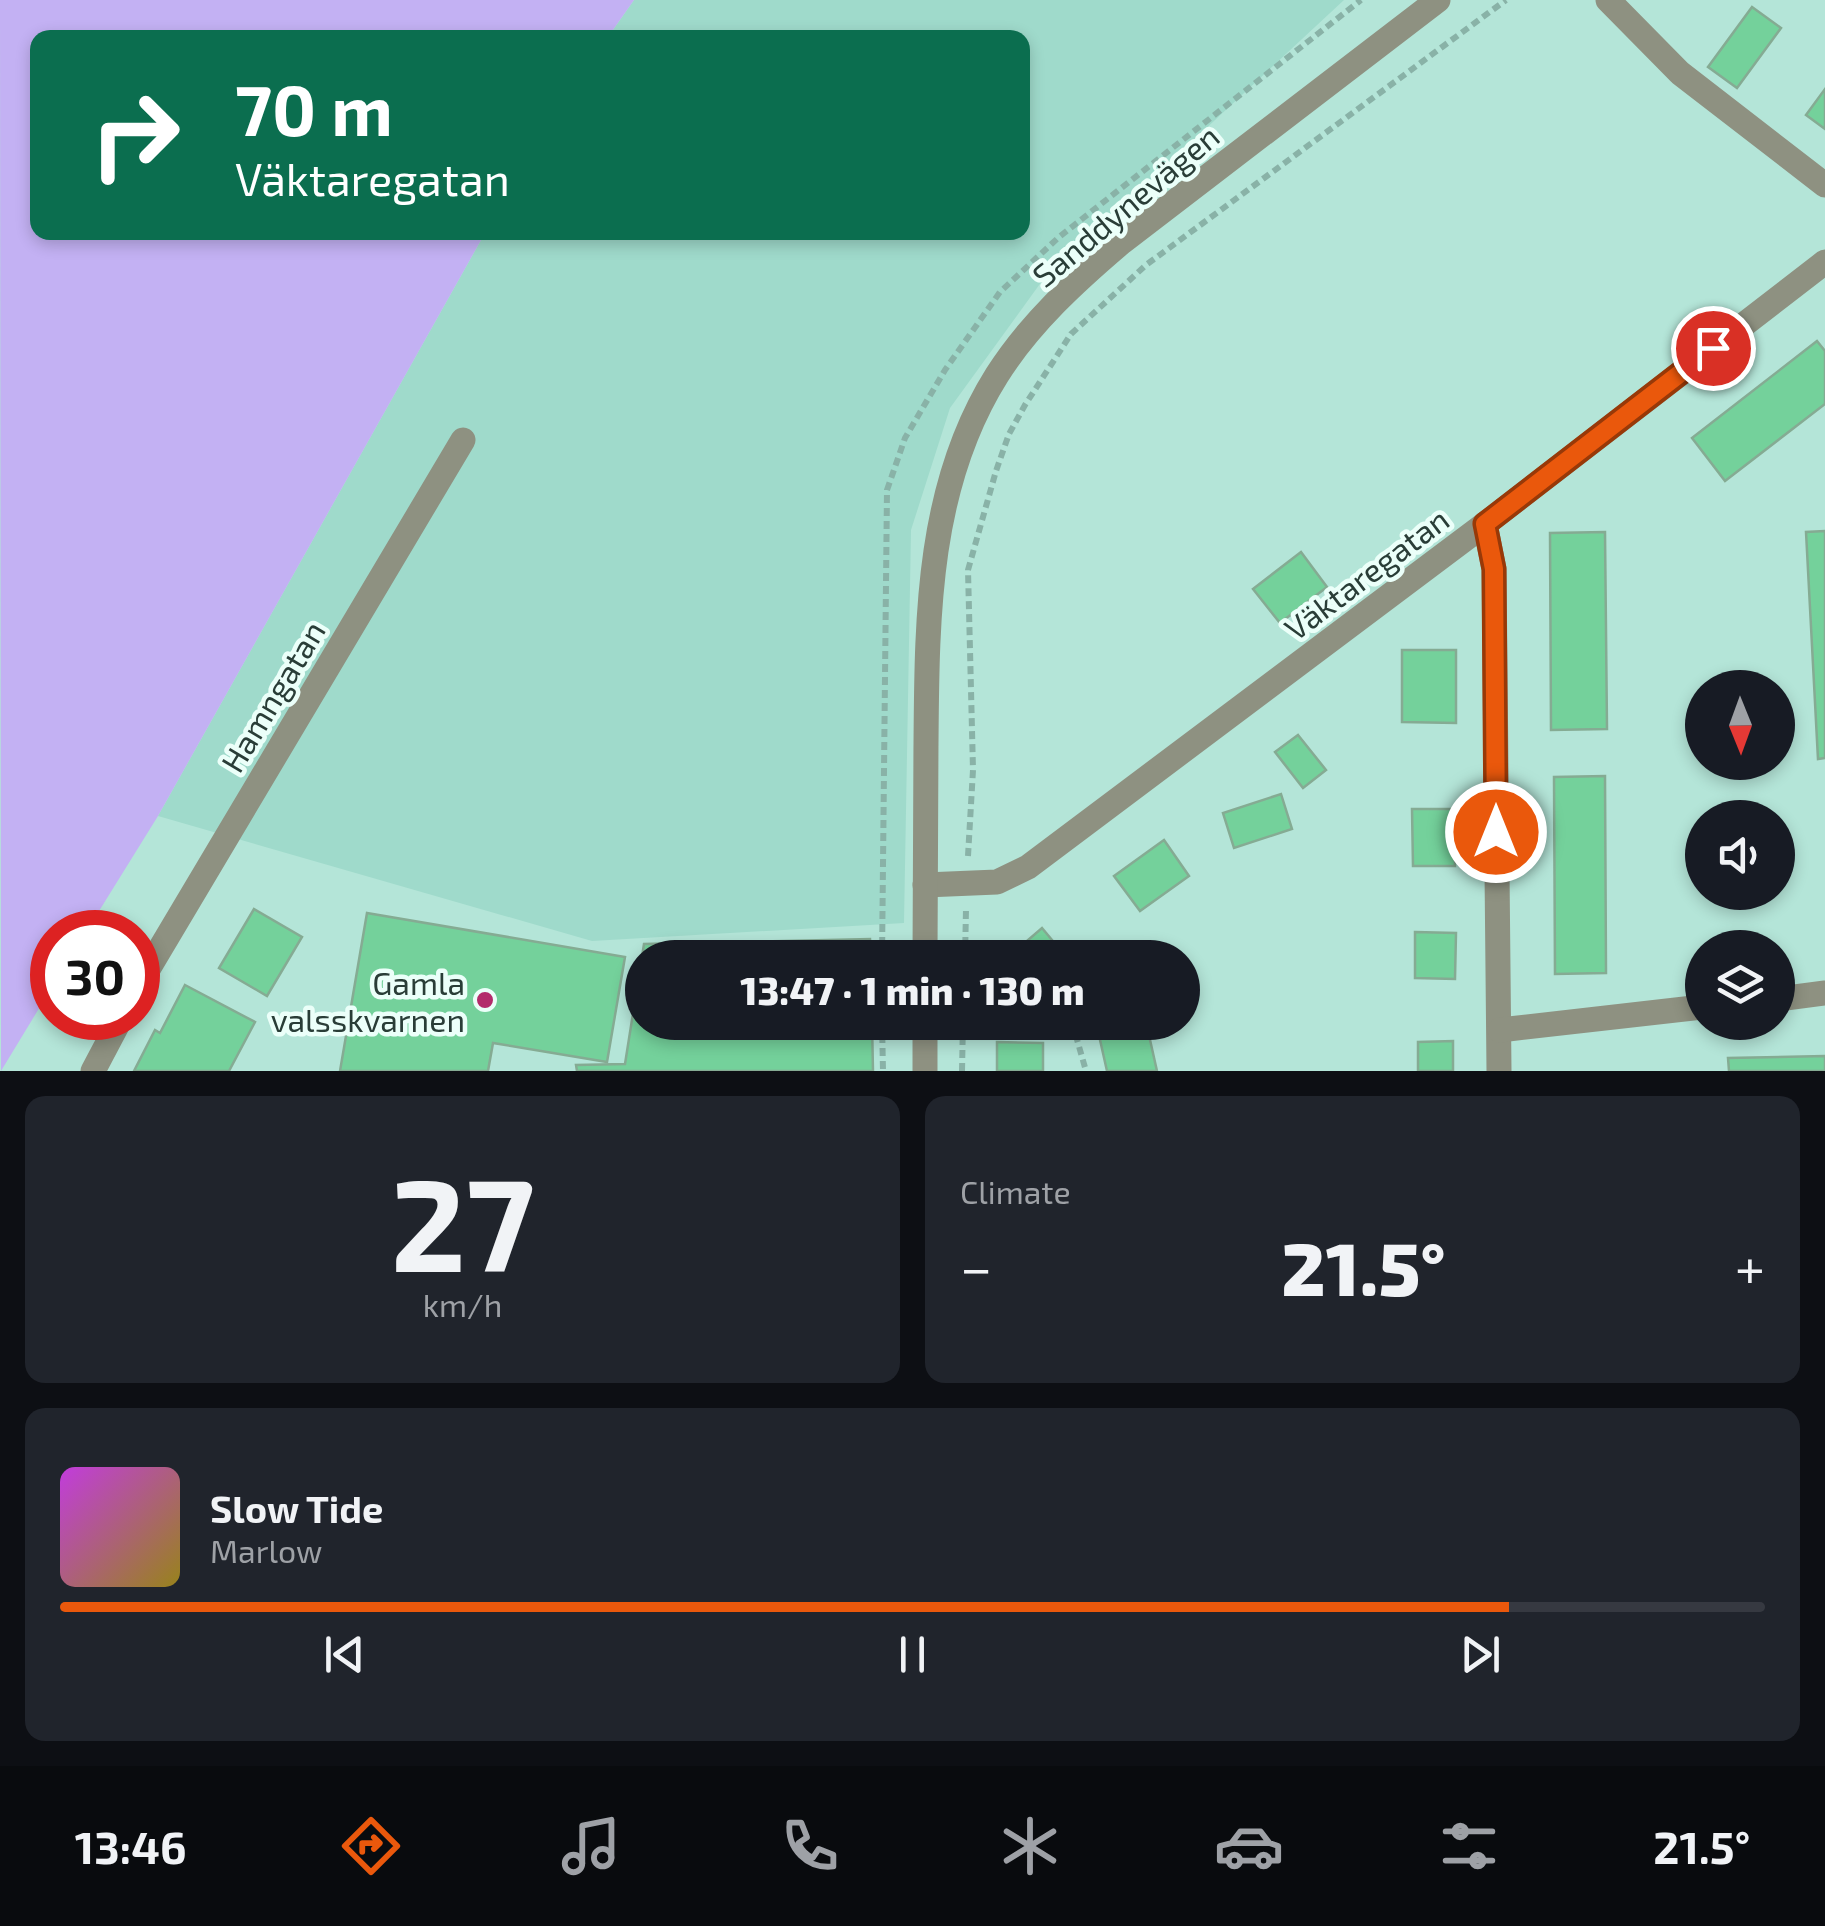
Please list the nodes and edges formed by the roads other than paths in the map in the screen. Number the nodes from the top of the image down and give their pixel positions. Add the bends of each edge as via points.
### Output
1 (1438, 0) edge
2 (1608, 0) edge
3 (1825, 185) edge
4 (1825, 262) edge
5 (463, 440) dead end
6 (1485, 524) junction
7 (925, 885) junction
8 (925, 940) edge
9 (160, 949) edge
10 (1825, 993) edge
11 (1795, 996) edge
12 (1685, 1009) edge
13 (1500, 1030) junction
14 (109, 1040) edge
15 (925, 1040) edge
16 (93, 1071) edge
17 (925, 1071) edge
18 (1499, 1071) edge

1 - 7 street, Sanddynevägen via 1122,242 1074,283 998,374 972,420 945,494 934,558
2 - 3 street via 1680,73
4 - 6 street, Väktaregatan
5 - 9 street, Hamngatan
6 - 7 street, Väktaregatan via 1028,868 997,882
6 - 13 street via 1494,569
7 - 8 street, Sanddynevägen
10 - 11 street
12 - 13 street
13 - 18 street
14 - 16 street
15 - 17 street

